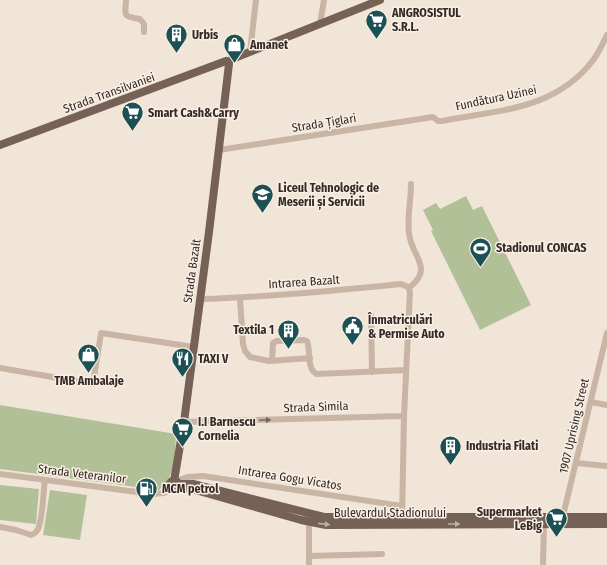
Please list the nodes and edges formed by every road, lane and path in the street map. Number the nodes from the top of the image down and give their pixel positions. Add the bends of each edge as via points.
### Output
1 (126, 0) edge
2 (256, 0) edge
3 (324, 0) edge
4 (380, 0) edge
5 (320, 24) junction
6 (144, 32) dead end
7 (607, 35) edge
8 (250, 52) junction
9 (229, 62) junction
10 (433, 117) joint
11 (0, 146) edge
12 (219, 150) junction
13 (411, 184) dead end
14 (409, 288) junction
15 (240, 298) junction
16 (200, 299) junction
17 (371, 315) dead end
18 (607, 333) edge
19 (194, 347) junction
20 (310, 358) junction
21 (272, 360) junction
22 (0, 368) edge
23 (406, 370) junction
24 (372, 372) junction
25 (591, 402) junction
26 (607, 405) edge
27 (404, 416) junction
28 (184, 422) junction
29 (576, 463) junction
30 (607, 466) edge
31 (0, 474) edge
32 (44, 480) junction
33 (174, 485) junction
34 (402, 506) junction
35 (607, 517) edge
36 (309, 518) junction
37 (544, 520) junction
38 (562, 520) junction
39 (402, 521) junction
40 (607, 524) edge
41 (0, 527) edge
42 (382, 554) dead end
43 (309, 556) junction
44 (309, 565) edge
45 (543, 565) edge

1 - 6 street via 125,13 132,19 140,18 144,24
2 - 8 street
3 - 5 street
4 - 5 main road, Strada Transilvaniei
5 - 8 main road, Strada Transilvaniei
7 - 10 street, Fundătura Uzinei via 594,58 578,76 562,90 542,100 442,121
8 - 9 main road, Strada Transilvaniei
9 - 11 main road, Strada Transilvaniei
9 - 12 main road, Strada Bazalt
10 - 12 street, Strada Țiglari
12 - 16 main road, Strada Bazalt
13 - 14 street via 409,234 421,267 420,277
14 - 15 street, Intrarea Bazalt via 401,284
14 - 23 street
15 - 16 street, Intrarea Bazalt
15 - 21 street via 245,351 250,357
16 - 19 main road, Strada Bazalt
17 - 24 street
18 - 25 street, 1907 Uprising Street
19 - 22 street via 101,333 93,384
19 - 28 main road, Strada Bazalt
20 - 21 street
20 - 21 street via 308,341 277,341 273,343
20 - 24 street via 312,369 317,374
23 - 24 street
23 - 27 street
25 - 26 street
25 - 29 street, 1907 Uprising Street
28 -> 27 street, Strada Simila
27 - 34 street
28 - 33 main road, Strada Bazalt
29 - 30 street
29 - 38 street, 1907 Uprising Street
31 - 32 street, Strada Veteranilor
32 - 33 street, Strada Veteranilor via 152,494 160,494
32 - 41 street via 40,518 35,534
33 - 34 street, Intrarea Gogu Vicatos via 187,477 203,476
33 - 36 main road, Bulevardul Stadionului
34 - 39 street
35 - 38 main road, Bulevardul Stadionului
36 - 39 main road, Bulevardul Stadionului via 336,525
36 - 43 street
37 - 38 main road, Bulevardul Stadionului
37 - 39 main road, Bulevardul Stadionului
37 - 45 street
38 - 40 main road, Bulevardul Stadionului
42 - 43 street
43 - 44 street

